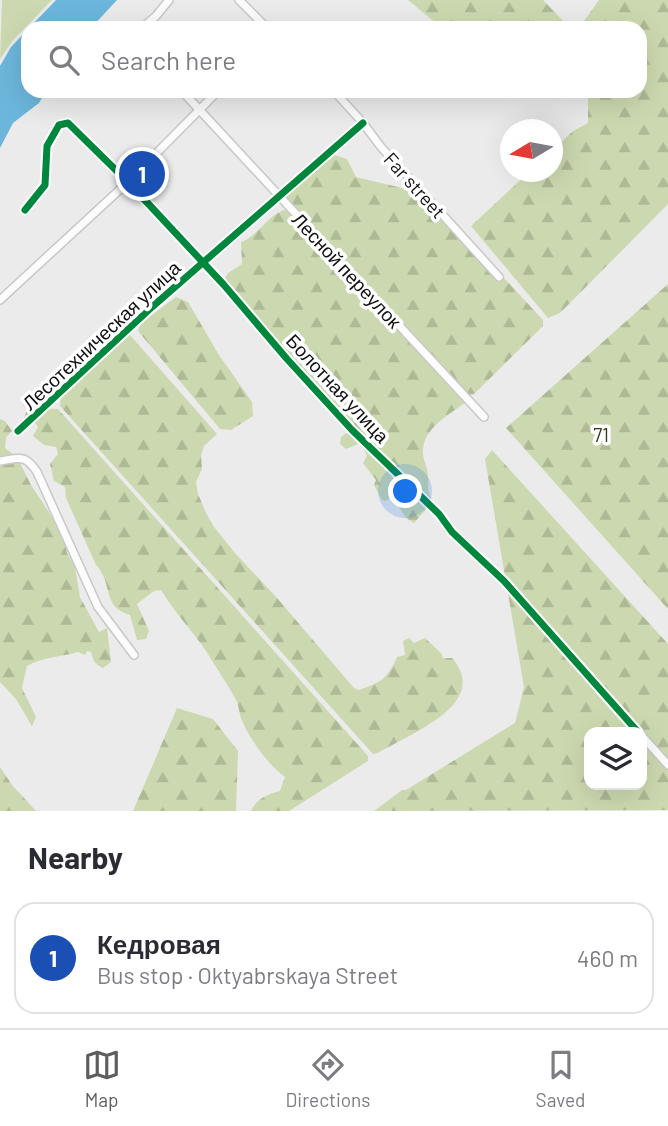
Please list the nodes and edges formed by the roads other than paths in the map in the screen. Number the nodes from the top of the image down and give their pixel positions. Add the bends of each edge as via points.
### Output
1 (169, 0) edge
2 (239, 0) edge
3 (150, 21) edge
4 (260, 21) edge
5 (188, 98) edge
6 (211, 98) edge
7 (340, 98) edge
8 (199, 110) junction
9 (363, 123) junction
10 (128, 182) junction
11 (279, 197) junction
12 (25, 210) dead end
13 (203, 263) junction
14 (499, 277) dead end
15 (0, 300) edge
16 (484, 417) dead end
17 (18, 431) dead end
18 (0, 461) edge
19 (134, 655) dead end
20 (634, 727) edge
21 (647, 742) edge
22 (668, 765) edge

1 - 3 street
2 - 4 street
5 - 8 street, Лесной переулок
6 - 8 street
7 - 9 street, Far street
8 - 10 street
8 - 11 street, Лесной переулок
9 - 11 street, Лесотехническая улица
9 - 14 street, Far street
10 - 12 street, Болотная улица via 64,123 47,146 44,184
10 - 13 street, Болотная улица
10 - 15 street
11 - 13 street, Лесотехническая улица
11 - 16 street, Лесной переулок
13 - 17 street, Лесотехническая улица
13 - 20 street, Болотная улица via 352,430 504,581
18 - 19 street via 28,460 37,472 98,607
21 - 22 street, Болотная улица

